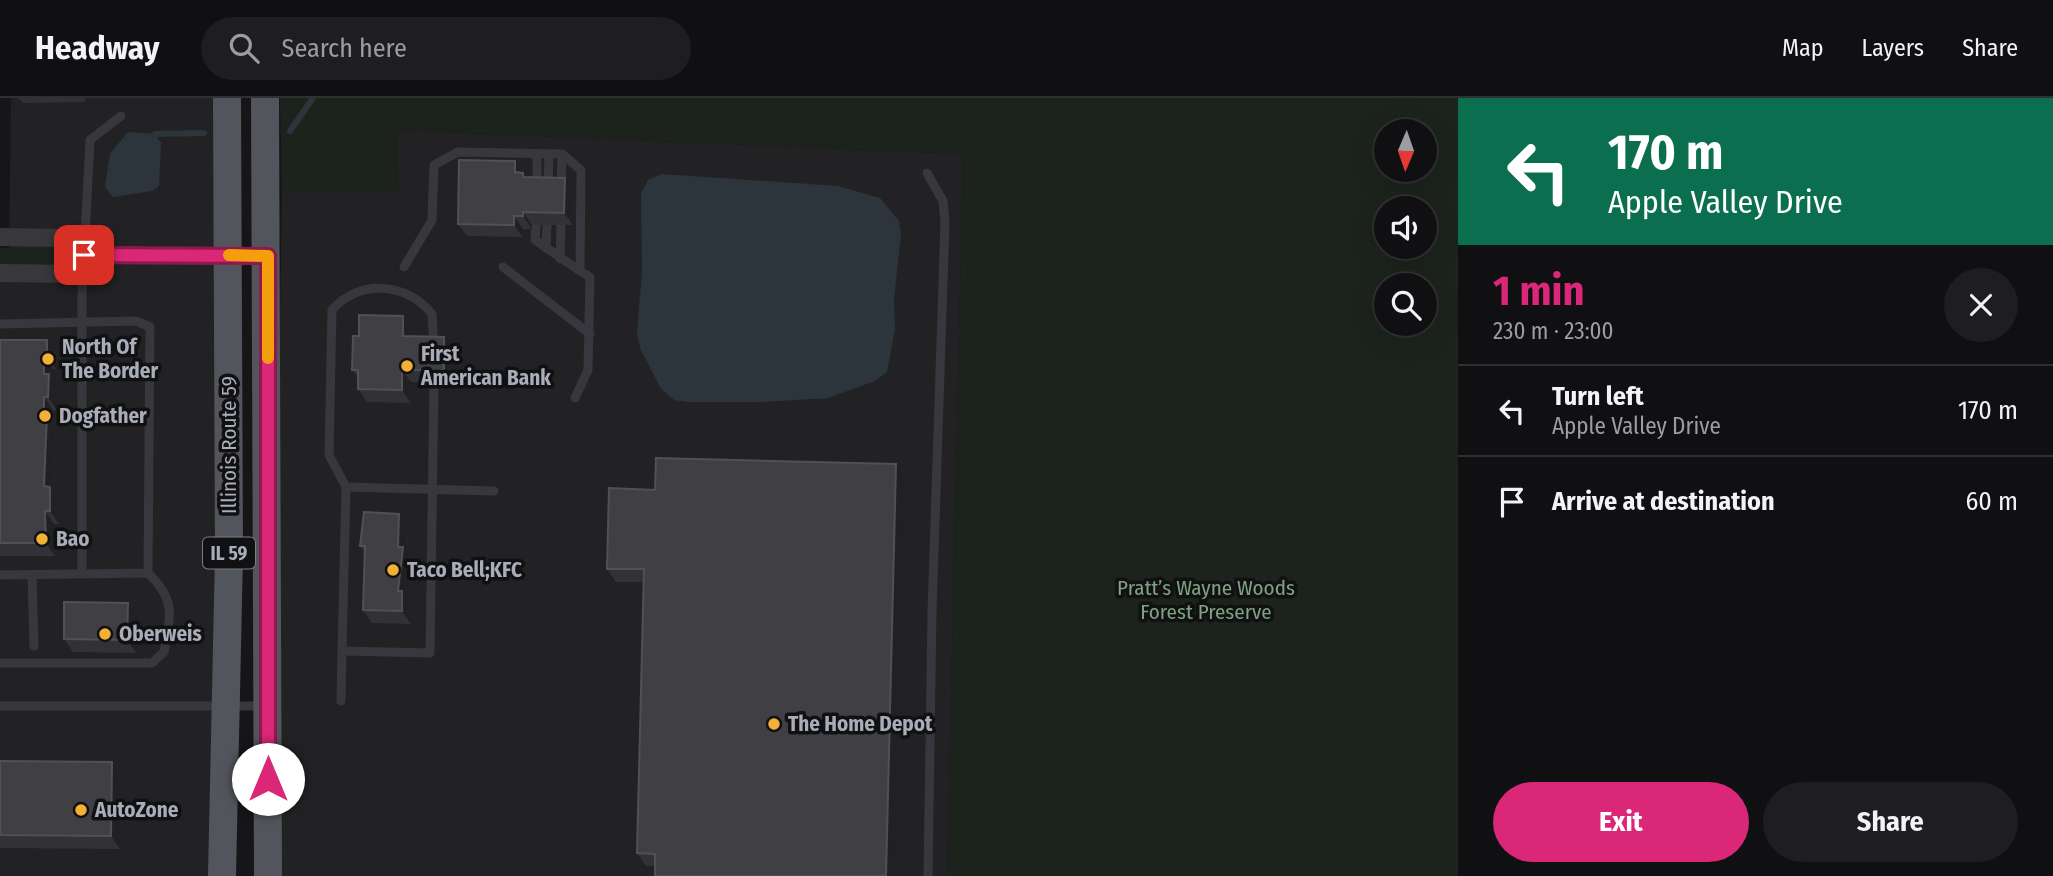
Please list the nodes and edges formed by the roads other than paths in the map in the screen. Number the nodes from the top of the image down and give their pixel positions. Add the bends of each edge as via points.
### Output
1 (227, 98) edge
2 (265, 98) edge
3 (121, 116) dead end
4 (537, 154) junction
5 (549, 154) junction
6 (562, 154) junction
7 (927, 173) dead end
8 (537, 190) edge
9 (548, 190) edge
10 (561, 190) edge
11 (536, 225) edge
12 (547, 225) edge
13 (561, 225) edge
14 (0, 237) edge
15 (546, 248) junction
16 (84, 255) junction
17 (229, 256) junction
18 (268, 256) junction
19 (560, 259) junction
20 (503, 267) dead end
21 (404, 268) dead end
22 (579, 271) junction
23 (0, 273) edge
24 (81, 321) junction
25 (0, 324) edge
26 (590, 334) junction
27 (434, 349) edge
28 (434, 382) edge
29 (575, 398) dead end
30 (346, 488) junction
31 (434, 489) junction
32 (494, 491) dead end
33 (148, 573) junction
34 (32, 574) junction
35 (82, 574) junction
36 (0, 575) edge
37 (34, 646) dead end
38 (342, 651) junction
39 (0, 663) edge
40 (341, 701) dead end
41 (0, 706) edge
42 (225, 706) junction
43 (268, 706) junction
44 (222, 876) edge
45 (268, 876) edge
46 (928, 876) edge

1 - 17 main road, Illinois Route 59 / IL 59
2 - 18 main road, Illinois Route 59 / IL 59
3 - 16 lane via 90,140
4 - 5 lane
4 - 8 lane
4 - 21 lane via 458,152 434,165 432,220
5 - 6 lane
5 - 9 lane
6 - 10 lane
6 - 22 lane via 581,170
7 - 46 lane via 943,201 945,222
11 - 15 lane via 535,240
12 - 15 lane
13 - 19 lane
14 - 16 street via 59,238
15 - 19 lane
16 - 17 street
16 - 23 street via 72,274
16 - 24 lane
17 - 18 street
17 - 42 main road, Illinois Route 59 / IL 59
18 - 43 main road, Illinois Route 59 / IL 59
19 - 22 lane
20 - 26 lane
22 - 26 lane via 590,277
24 - 25 lane
24 - 33 lane via 136,321 150,327
24 - 35 lane
26 - 29 lane via 588,370
27 - 30 lane via 432,314 395,291 365,287 348,294 332,310 329,455
28 - 31 lane
30 - 31 lane
30 - 38 lane
31 - 32 lane
31 - 38 lane via 430,653
33 - 35 lane
33 - 39 lane via 164,589 169,602 164,652 152,663
34 - 35 lane
34 - 36 lane
34 - 37 lane
38 - 40 lane
41 - 42 lane
42 - 43 lane
42 - 44 main road, Illinois Route 59 / IL 59
43 - 45 main road, Illinois Route 59 / IL 59

